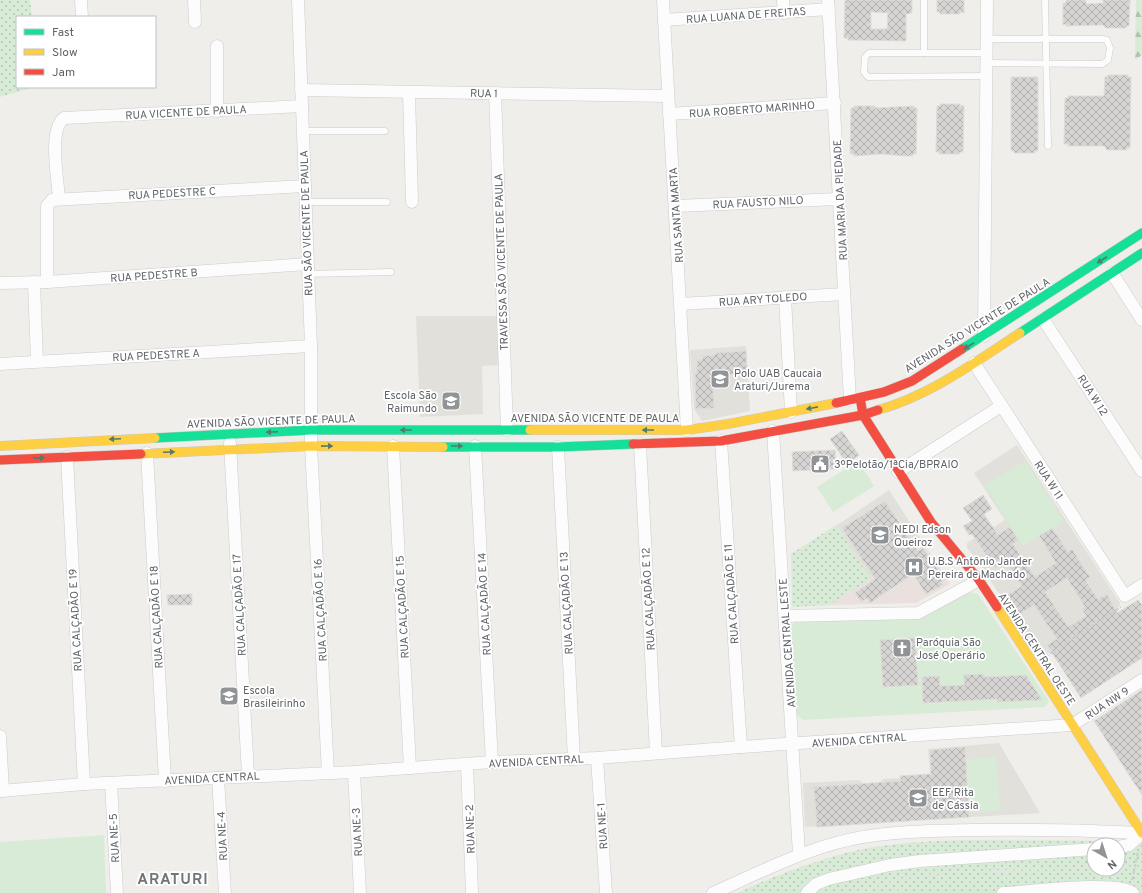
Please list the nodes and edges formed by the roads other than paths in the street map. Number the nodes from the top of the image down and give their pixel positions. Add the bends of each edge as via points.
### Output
1 (80, 0) edge
2 (194, 0) edge
3 (298, 0) edge
4 (663, 0) edge
5 (783, 0) edge
6 (924, 0) edge
7 (987, 0) edge
8 (1045, 0) edge
9 (828, 4) edge
10 (784, 13) junction
11 (82, 16) edge
12 (664, 20) junction
13 (194, 22) dead end
14 (1044, 38) junction
15 (986, 39) junction
16 (217, 46) dead end
17 (924, 53) junction
18 (986, 58) junction
19 (1046, 63) junction
20 (985, 76) junction
21 (301, 90) junction
22 (409, 92) junction
23 (495, 94) junction
24 (667, 96) junction
25 (835, 104) junction
26 (302, 106) junction
27 (217, 111) junction
28 (669, 114) junction
29 (303, 131) junction
30 (385, 131) dead end
31 (1048, 146) dead end
32 (305, 186) junction
33 (840, 198) junction
34 (60, 199) junction
35 (305, 202) junction
36 (387, 202) dead end
37 (412, 202) dead end
38 (676, 206) junction
39 (1142, 234) edge
40 (1142, 252) edge
41 (308, 269) junction
42 (391, 272) dead end
43 (1112, 273) junction
44 (34, 282) junction
45 (47, 282) junction
46 (0, 283) edge
47 (844, 294) junction
48 (785, 297) junction
49 (681, 304) junction
50 (1043, 319) junction
51 (1142, 320) edge
52 (984, 336) junction
53 (311, 346) junction
54 (37, 361) junction
55 (0, 364) edge
56 (974, 364) junction
57 (855, 400) junction
58 (1001, 406) junction
59 (791, 412) junction
60 (863, 415) junction
61 (311, 430) junction
62 (507, 430) junction
63 (687, 430) junction
64 (773, 431) junction
65 (230, 434) junction
66 (721, 441) junction
67 (640, 444) junction
68 (0, 446) edge
69 (311, 446) junction
70 (393, 446) junction
71 (475, 446) junction
72 (558, 447) junction
73 (231, 451) junction
74 (147, 453) junction
75 (67, 457) junction
76 (0, 460) edge
77 (1142, 471) edge
78 (898, 472) junction
79 (979, 580) junction
80 (1142, 585) edge
81 (785, 616) junction
82 (1142, 680) edge
83 (1072, 725) junction
84 (0, 736) edge
85 (793, 744) junction
86 (741, 747) junction
87 (656, 753) junction
88 (597, 758) junction
89 (574, 759) junction
90 (492, 762) junction
91 (468, 765) junction
92 (410, 768) junction
93 (354, 772) junction
94 (328, 773) junction
95 (248, 775) junction
96 (218, 778) junction
97 (165, 780) junction
98 (111, 783) junction
99 (84, 784) junction
100 (2, 791) edge
101 (1142, 833) edge
102 (1126, 846) edge
103 (1086, 850) edge
104 (799, 854) junction
105 (1133, 892) edge
106 (117, 893) edge
107 (225, 893) edge
108 (360, 893) edge
109 (472, 893) edge
110 (606, 893) edge
111 (713, 893) edge
112 (807, 893) edge
113 (1004, 893) edge

1 - 11 street
2 - 13 street
3 - 21 street, RUA SÃO VICENTE DE PAULA
4 - 12 street, RUA SANTA MARTA
5 - 10 street
6 - 17 lane
7 - 15 street
8 - 14 lane
9 - 10 street, RUA LUANA DE FREITAS
9 - 25 street, RUA MARIA DA PIEDADE
10 - 12 street, RUA LUANA DE FREITAS
12 - 24 street, RUA SANTA MARTA
14 - 15 lane
14 - 19 lane
14 - 19 lane via 1103,38 1107,40 1110,48 1108,60 1102,64
15 - 18 street
16 - 27 street
17 - 18 lane
17 - 20 lane via 869,54 865,57 864,72 872,78
18 - 19 lane
18 - 20 street
19 - 31 lane
20 - 52 street
21 - 22 street, RUA 1
21 - 26 street, RUA SÃO VICENTE DE PAULA
22 - 23 street, RUA 1
22 - 37 street
23 - 24 street, RUA 1
23 - 62 street, TRAVESSA SÃO VICENTE DE PAULA
24 - 28 street, RUA SANTA MARTA
25 - 28 street, RUA ROBERTO MARINHO
25 - 33 street, RUA MARIA DA PIEDADE
26 - 27 street, RUA VICENTE DE PAULA
26 - 29 street, RUA SÃO VICENTE DE PAULA
27 - 34 street, RUA VICENTE DE PAULA via 70,117 60,121 55,147
28 - 38 street, RUA SANTA MARTA
29 - 30 lane
29 - 32 street, RUA SÃO VICENTE DE PAULA
32 - 34 street, RUA PEDESTRE C
32 - 35 street, RUA SÃO VICENTE DE PAULA
33 - 38 street, RUA FAUSTO NILO
33 - 47 street, RUA MARIA DA PIEDADE
34 - 45 street via 49,202 47,212
35 - 36 lane
35 - 41 street, RUA SÃO VICENTE DE PAULA
38 - 49 street, RUA SANTA MARTA
39 -> 52 main road, AVENIDA SÃO VICENTE DE PAULA
40 - 43 main road
41 - 42 lane
41 - 45 street, RUA PEDESTRE B
41 - 53 street, RUA SÃO VICENTE DE PAULA
43 - 50 main road
43 - 51 street
44 - 45 street, RUA PEDESTRE B
44 - 46 street, RUA PEDESTRE B
44 - 54 street
47 - 48 street, RUA ARY TOLEDO
47 - 57 street, RUA MARIA DA PIEDADE
48 - 49 street, RUA ARY TOLEDO
48 - 59 street
49 - 63 street, RUA SANTA MARTA
50 - 56 main road
50 - 77 street, RUA W 12
52 -> 57 main road, AVENIDA SÃO VICENTE DE PAULA via 912,381 892,390
53 - 54 street, RUA PEDESTRE A
53 - 61 street, RUA SÃO VICENTE DE PAULA
54 - 55 street, RUA PEDESTRE A
56 - 58 street, RUA W 11
56 - 60 main road via 904,403
57 -> 59 main road, AVENIDA SÃO VICENTE DE PAULA
57 - 60 main road, AVENIDA CENTRAL OESTE
58 - 78 street
58 - 80 street, RUA W 11 via 1125,596
59 - 63 main road, AVENIDA SÃO VICENTE DE PAULA via 717,427
60 - 64 main road
60 - 78 main road, AVENIDA CENTRAL OESTE
62 -> 61 main road, AVENIDA SÃO VICENTE DE PAULA
61 -> 65 main road, AVENIDA SÃO VICENTE DE PAULA
61 - 69 street, RUA SÃO VICENTE DE PAULA
63 -> 62 main road, AVENIDA SÃO VICENTE DE PAULA
64 - 66 main road
64 - 81 street, AVENIDA CENTRAL LESTE
65 -> 68 main road, AVENIDA SÃO VICENTE DE PAULA
65 - 73 street, RUA CALÇADÃO E 17
66 - 67 main road
66 - 86 street, RUA CALÇADÃO E 11
67 - 72 main road
67 - 87 street, RUA CALÇADÃO E 12
69 -> 70 main road
69 - 73 main road
69 - 94 street, RUA CALÇADÃO E 16
70 -> 71 main road
70 - 92 street, RUA CALÇADÃO E 15
71 - 72 main road
71 - 90 street, RUA CALÇADÃO E 14
72 - 89 street, RUA CALÇADÃO E 13
74 -> 73 main road
73 - 95 street, RUA CALÇADÃO E 17
74 - 75 main road
74 - 97 street, RUA CALÇADÃO E 18
76 -> 75 main road
75 - 99 street, RUA CALÇADÃO E 19
78 - 79 main road, AVENIDA CENTRAL OESTE via 931,522
79 - 81 street via 918,613
79 - 83 main road, AVENIDA CENTRAL OESTE
81 - 85 street, AVENIDA CENTRAL LESTE
82 - 83 street, RUA NW 9
83 - 85 street, AVENIDA CENTRAL
83 - 101 main road, AVENIDA CENTRAL OESTE
84 - 100 street
85 - 86 street, AVENIDA CENTRAL
85 - 104 street, AVENIDA CENTRAL LESTE
86 - 87 street, AVENIDA CENTRAL
87 - 88 street, AVENIDA CENTRAL
88 - 89 street, AVENIDA CENTRAL
88 - 110 street, RUA NE-1
89 - 90 street, AVENIDA CENTRAL
90 - 91 street, AVENIDA CENTRAL
91 - 92 street, AVENIDA CENTRAL
91 - 109 street, RUA NE-2
92 - 93 street, AVENIDA CENTRAL
93 - 94 street, AVENIDA CENTRAL
93 - 108 street, RUA NE-3
94 - 95 street, AVENIDA CENTRAL
95 - 96 street, AVENIDA CENTRAL
96 - 97 street, AVENIDA CENTRAL
96 - 107 street, RUA NE-4
97 - 98 street, AVENIDA CENTRAL
98 - 99 street, AVENIDA CENTRAL
98 - 106 street, RUA NE-5
99 - 100 street, AVENIDA CENTRAL
101 - 102 street
101 - 104 street via 1058,829 919,831 838,842
103 - 112 street via 890,865 816,884
104 - 111 street
105 - 113 street via 1108,888 1061,887

